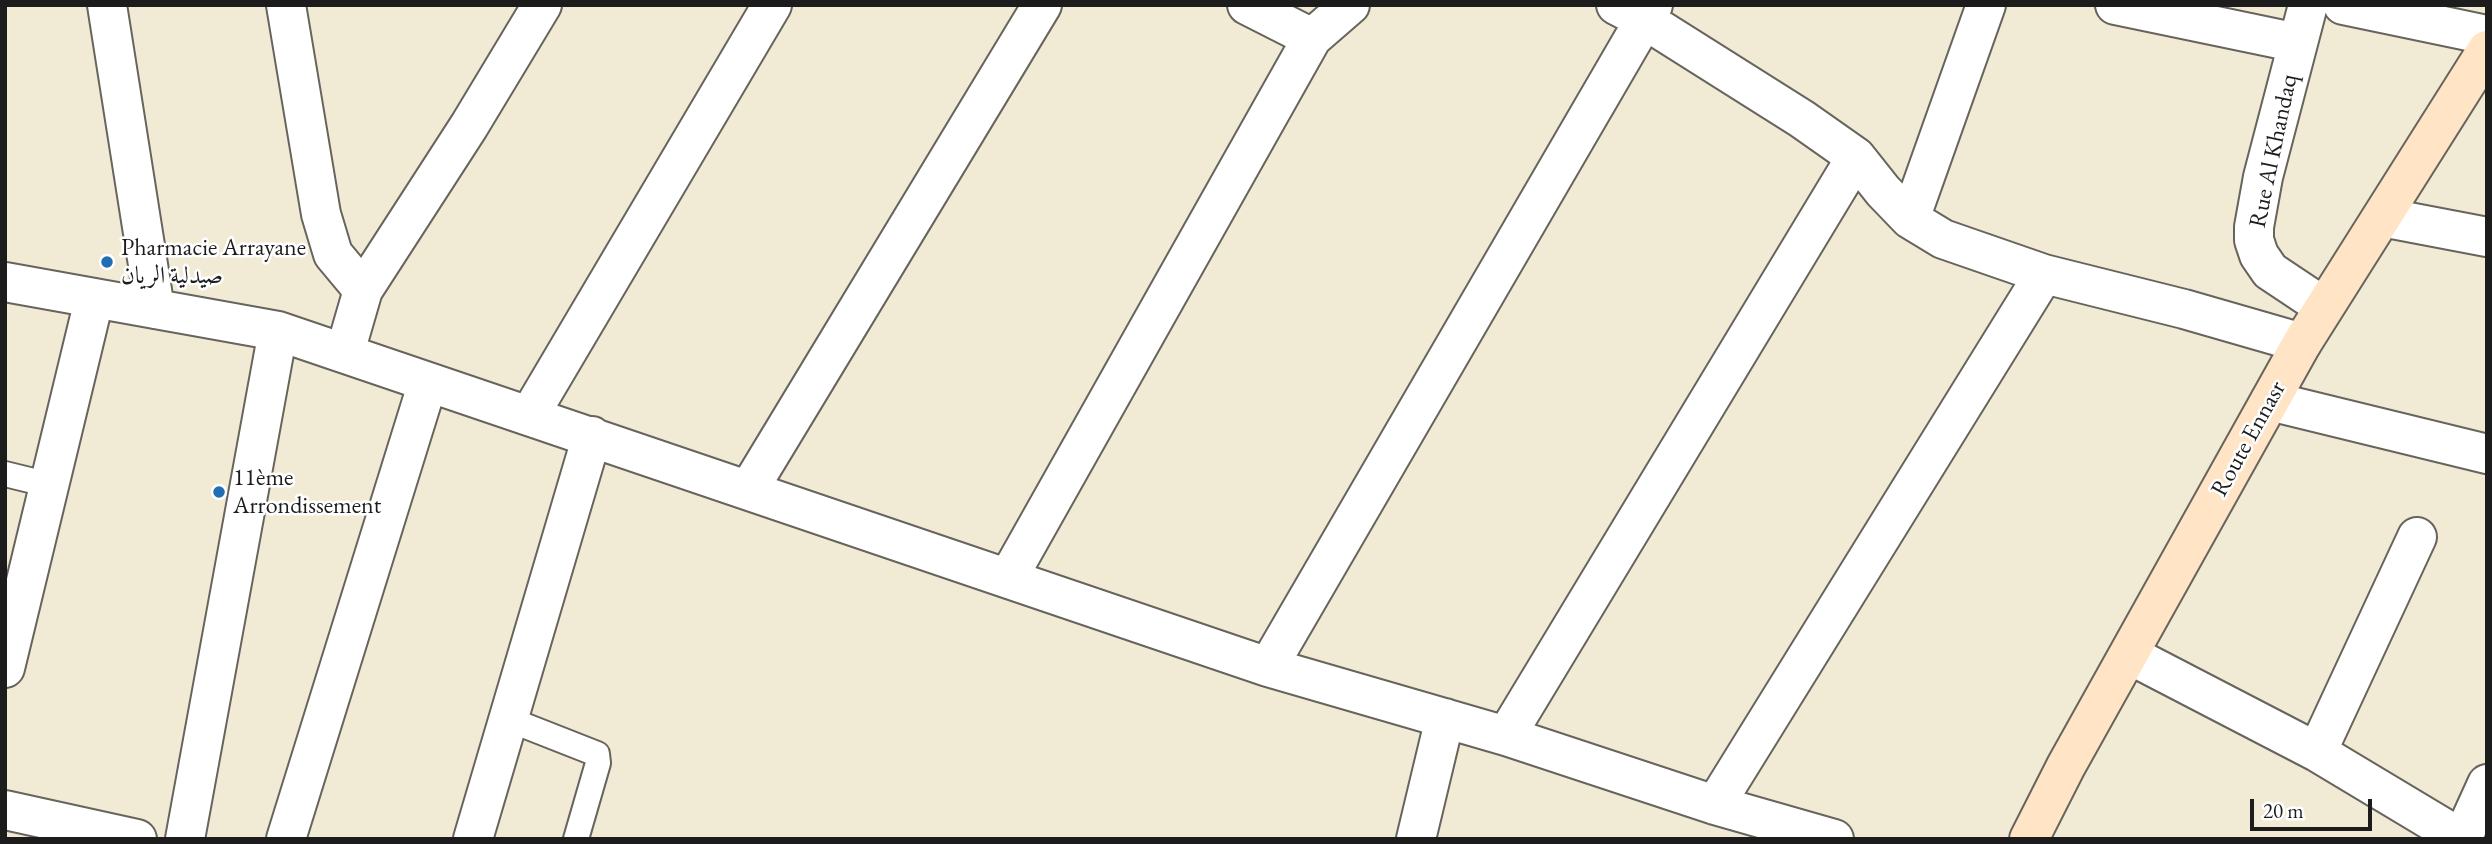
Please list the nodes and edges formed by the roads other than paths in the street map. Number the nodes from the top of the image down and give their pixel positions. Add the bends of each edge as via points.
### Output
1 (107, 5) edge
2 (286, 5) edge
3 (542, 5) edge
4 (772, 5) edge
5 (1042, 5) edge
6 (1247, 5) edge
7 (1350, 5) edge
8 (1986, 5) edge
9 (2115, 5) edge
10 (2308, 5) edge
11 (2343, 5) edge
12 (1638, 10) edge
13 (2487, 35) edge
14 (1312, 38) junction
15 (2298, 43) junction
16 (2487, 50) edge
17 (1856, 158) junction
18 (2382, 217) junction
19 (1910, 219) junction
20 (2487, 237) edge
21 (2044, 274) junction
22 (5, 282) edge
23 (363, 290) junction
24 (94, 300) junction
25 (2324, 307) junction
26 (155, 309) junction
27 (278, 331) junction
28 (2302, 343) junction
29 (345, 352) junction
30 (428, 382) junction
31 (2270, 401) junction
32 (529, 416) junction
33 (592, 436) junction
34 (2487, 454) edge
35 (5, 474) edge
36 (50, 485) junction
37 (749, 489) junction
38 (2417, 537) dead end
39 (1008, 578) junction
40 (2130, 654) junction
41 (1268, 667) junction
42 (5, 668) edge
43 (1445, 718) junction
44 (508, 719) junction
45 (1506, 736) junction
46 (2317, 752) junction
47 (2487, 784) edge
48 (5, 810) edge
49 (1729, 819) edge
50 (137, 839) edge
51 (185, 839) edge
52 (286, 839) edge
53 (473, 839) edge
54 (576, 839) edge
55 (1416, 839) edge
56 (1834, 839) edge
57 (2029, 839) edge
58 (2462, 839) edge

1 - 26 street
2 - 23 street via 321,214 332,254
3 - 23 street
4 - 32 street
5 - 37 street
6 - 14 street
7 - 14 street
8 - 19 street
9 - 15 street
10 - 15 street, Rue Al Khandaq
11 - 13 street
12 - 17 street
12 - 41 street
14 - 39 street
15 - 25 street, Rue Al Khandaq via 2263,177 2255,240 2270,271
16 - 18 main road, Route Ennasr
17 - 19 street
17 - 45 street
18 - 20 street
18 - 25 main road, Route Ennasr
19 - 21 street via 1943,239
21 - 28 street
21 - 49 street
22 - 24 street
23 - 29 street
24 - 26 street
24 - 36 street
25 - 28 main road, Route Ennasr
26 - 27 street
27 - 29 street
27 - 51 street
28 - 31 main road, Route Ennasr
29 - 30 street
30 - 32 street
30 - 52 street
31 - 34 street
31 - 40 main road, Route Ennasr
32 - 33 street
33 - 37 street
33 - 44 street
35 - 36 lane
36 - 42 street
37 - 39 street
38 - 46 street
39 - 41 street
40 - 46 street
40 - 57 main road, Route Ennasr
41 - 43 street
43 - 45 street
43 - 55 street
44 - 53 street
44 - 54 lane via 597,754
45 - 49 street
46 - 58 street
47 - 58 street
48 - 50 street
49 - 56 street

